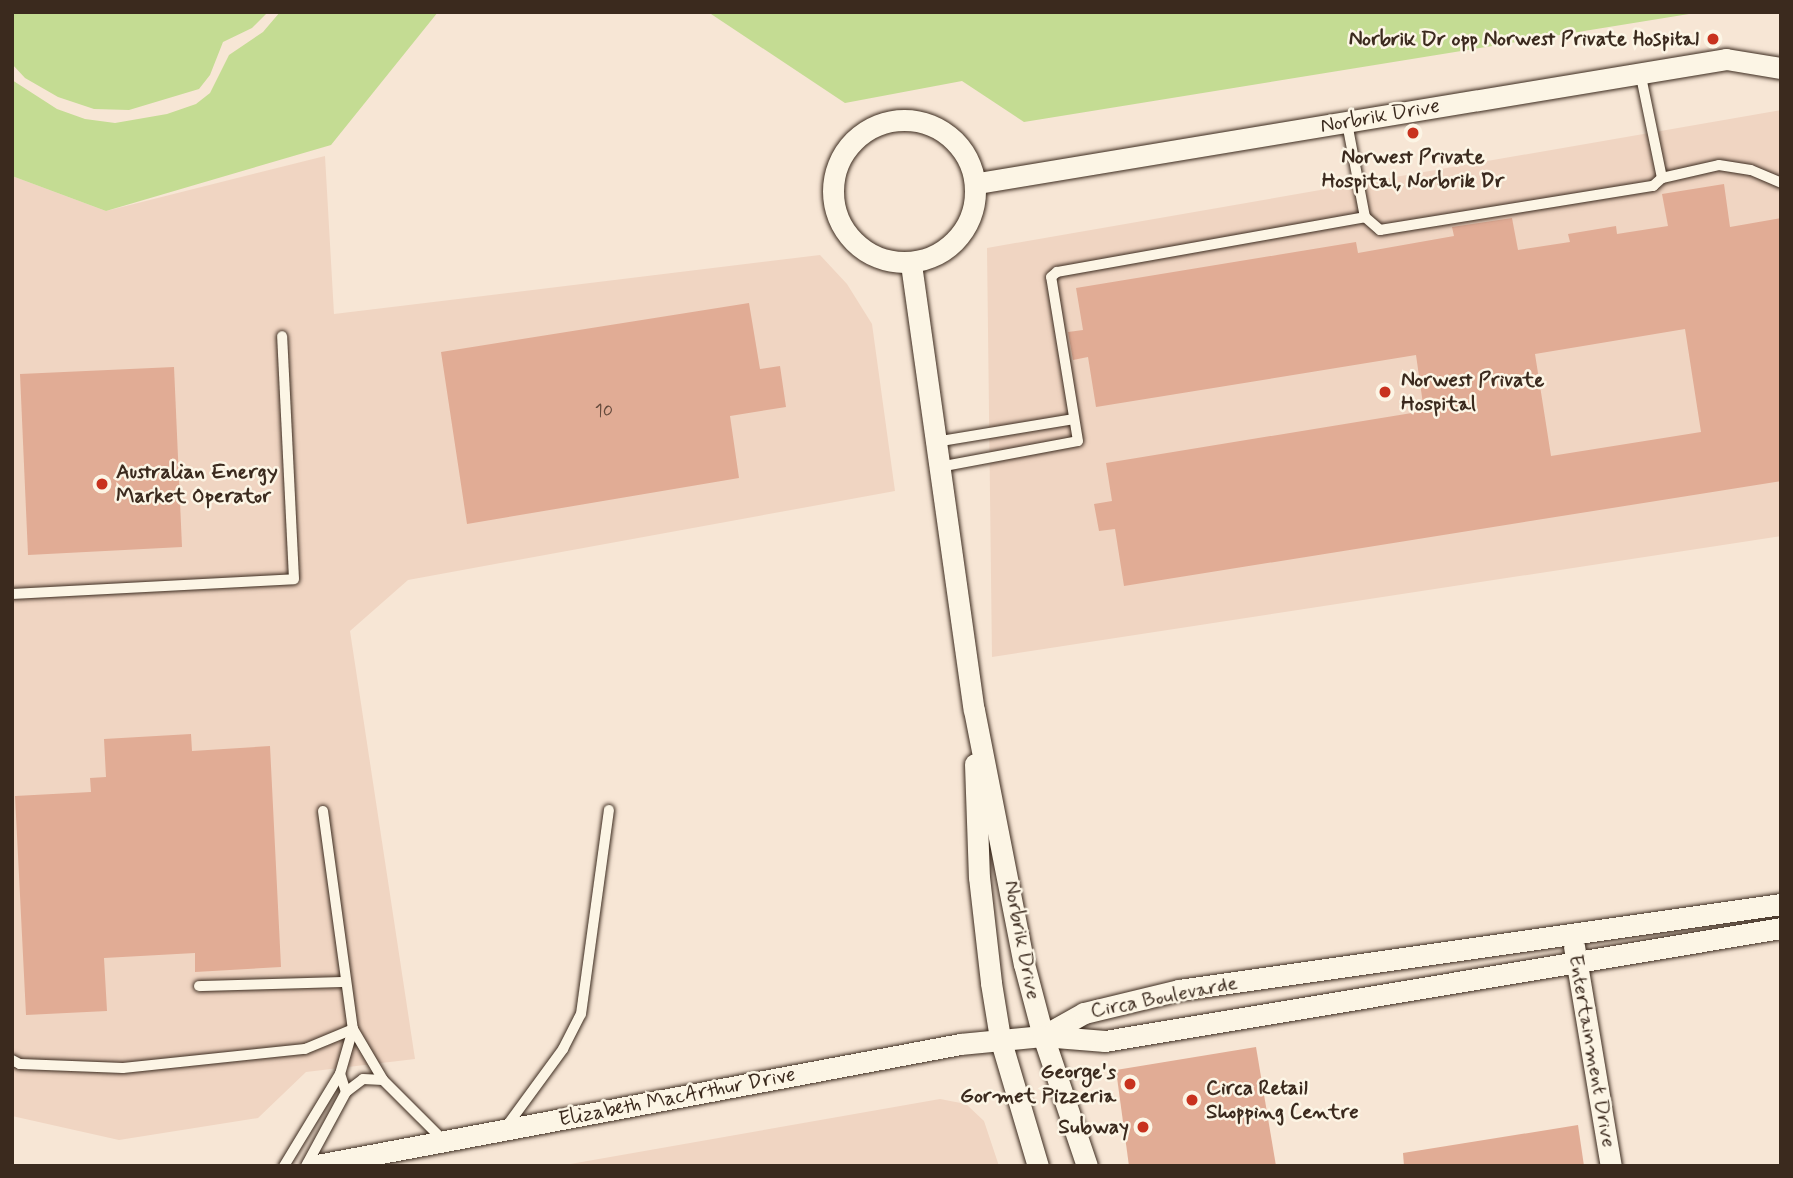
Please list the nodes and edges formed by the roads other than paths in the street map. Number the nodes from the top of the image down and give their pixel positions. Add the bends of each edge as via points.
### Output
1 (1781, 68) edge
2 (1640, 72) junction
3 (1347, 122) junction
4 (1662, 178) junction
5 (978, 183) junction
6 (1781, 183) edge
7 (1365, 217) junction
8 (911, 264) junction
9 (282, 336) dead end
10 (1074, 419) junction
11 (935, 442) junction
12 (939, 467) junction
13 (12, 594) edge
14 (974, 709) junction
15 (609, 810) dead end
16 (323, 811) dead end
17 (1781, 904) edge
18 (1781, 928) edge
19 (1572, 937) junction
20 (1577, 960) junction
21 (346, 982) junction
22 (199, 986) dead end
23 (353, 1029) junction
24 (1043, 1036) junction
25 (1000, 1038) junction
26 (12, 1060) edge
27 (340, 1074) junction
28 (383, 1080) junction
29 (346, 1092) junction
30 (505, 1129) junction
31 (444, 1141) junction
32 (284, 1166) edge
33 (306, 1166) edge
34 (312, 1166) edge
35 (1038, 1166) edge
36 (1087, 1166) edge
37 (1612, 1166) edge

1 - 2 street, Norbrik Drive via 1727,60
2 - 3 street, Norbrik Drive
2 - 4 lane
3 - 5 street, Norbrik Drive
3 - 7 lane
4 - 6 lane via 1719,165 1751,170
4 - 7 lane via 1653,186 1387,231 1374,227
5 - 8 street via 972,214 960,236 940,253
5 - 8 street via 966,154 950,135 930,123 906,118 881,122 859,134 837,163 832,187 835,212 850,239 870,255
7 - 10 lane via 1057,272 1051,278
8 - 11 street, Norbrik Drive
9 - 13 lane via 294,579
10 - 11 lane
10 - 12 lane via 1078,441
11 - 12 street, Norbrik Drive
12 - 14 street, Norbrik Drive
14 - 24 street, Norbrik Drive
14 - 25 street, Norbrik Drive via 979,877
15 - 30 lane via 581,1014 563,1049
16 - 21 lane
17 - 19 street, Circa Boulevarde
18 - 20 street, Circa Boulevarde
19 - 20 street, Entertainment Drive
19 - 24 street, Circa Boulevarde via 1179,990 1084,1013
20 - 24 street, Circa Boulevarde via 1105,1041
20 - 37 street, Entertainment Drive
21 - 22 lane
21 - 23 lane
23 - 26 lane via 305,1049 123,1068
23 - 27 lane
23 - 28 lane
24 - 25 street, Elizabeth MacArthur Drive
24 - 36 street, Norbrik Drive
25 - 30 street, Elizabeth MacArthur Drive
25 - 35 street, Norbrik Drive
27 - 29 lane
27 - 32 lane
28 - 29 lane via 363,1079
28 - 31 lane
29 - 33 lane
30 - 31 street, Elizabeth MacArthur Drive
31 - 34 street, Elizabeth MacArthur Drive

